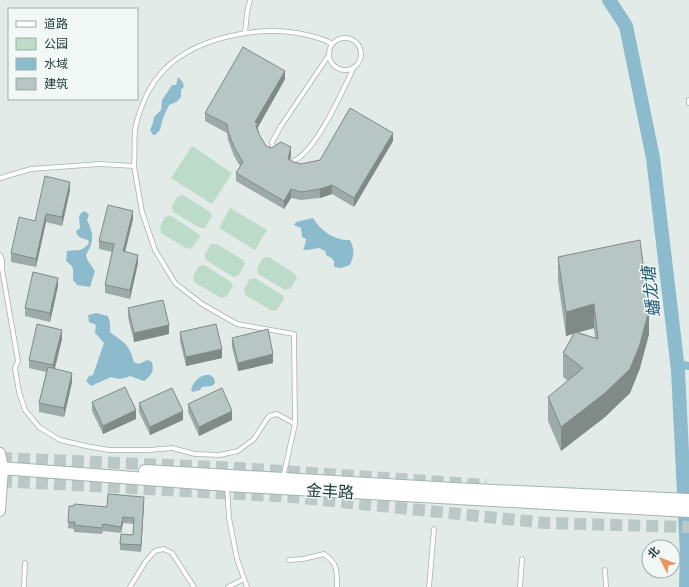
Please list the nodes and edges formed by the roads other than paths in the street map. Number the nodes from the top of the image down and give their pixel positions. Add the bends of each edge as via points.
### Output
1 (250, 0) edge
2 (245, 33) junction
3 (332, 44) junction
4 (329, 55) junction
5 (354, 67) junction
6 (689, 100) edge
7 (689, 103) edge
8 (274, 150) edge
9 (293, 161) edge
10 (134, 166) junction
11 (0, 178) edge
12 (0, 255) edge
13 (295, 424) junction
14 (1, 463) edge
15 (282, 484) junction
16 (228, 485) junction
17 (689, 500) edge
18 (662, 505) junction
19 (689, 511) edge
20 (0, 512) edge
21 (434, 529) dead end
22 (522, 559) dead end
23 (289, 560) dead end
24 (25, 563) dead end
25 (605, 570) dead end
26 (244, 579) junction
27 (24, 587) edge
28 (130, 587) edge
29 (194, 587) edge
30 (228, 587) edge
31 (247, 587) edge
32 (337, 587) edge
33 (429, 587) edge
34 (520, 587) edge
35 (606, 587) edge

1 - 2 lane
2 - 3 lane via 296,33 327,40
2 - 10 lane via 215,40 196,48 176,59 158,77 143,103 135,130
3 - 4 lane
3 - 5 lane via 344,38 356,42 362,53
4 - 5 lane via 334,66 343,70
4 - 8 lane via 280,126 272,142
5 - 9 lane via 340,98 313,143 301,158
6 - 7 lane
10 - 11 lane via 100,164 31,169
10 - 13 lane via 142,212 155,250 175,282 202,304 237,324 294,334
12 - 13 lane via 18,361 15,368 19,392 25,410 39,427 60,440 109,450 172,448 195,454 220,455 238,451 254,438 269,416 277,414
13 - 15 lane
14 - 15 main road
14 - 16 main road, 金丰路
14 - 20 street
15 - 16 main road, 金丰路
15 - 18 main road, 金丰路
16 - 26 lane via 229,518 236,559
17 - 18 main road
18 - 19 main road
21 - 33 lane
22 - 34 lane
23 - 32 lane via 324,554 331,559 337,569
24 - 27 lane
25 - 35 lane
26 - 30 lane
26 - 31 lane
28 - 29 lane via 150,556 155,551 164,549 172,552

